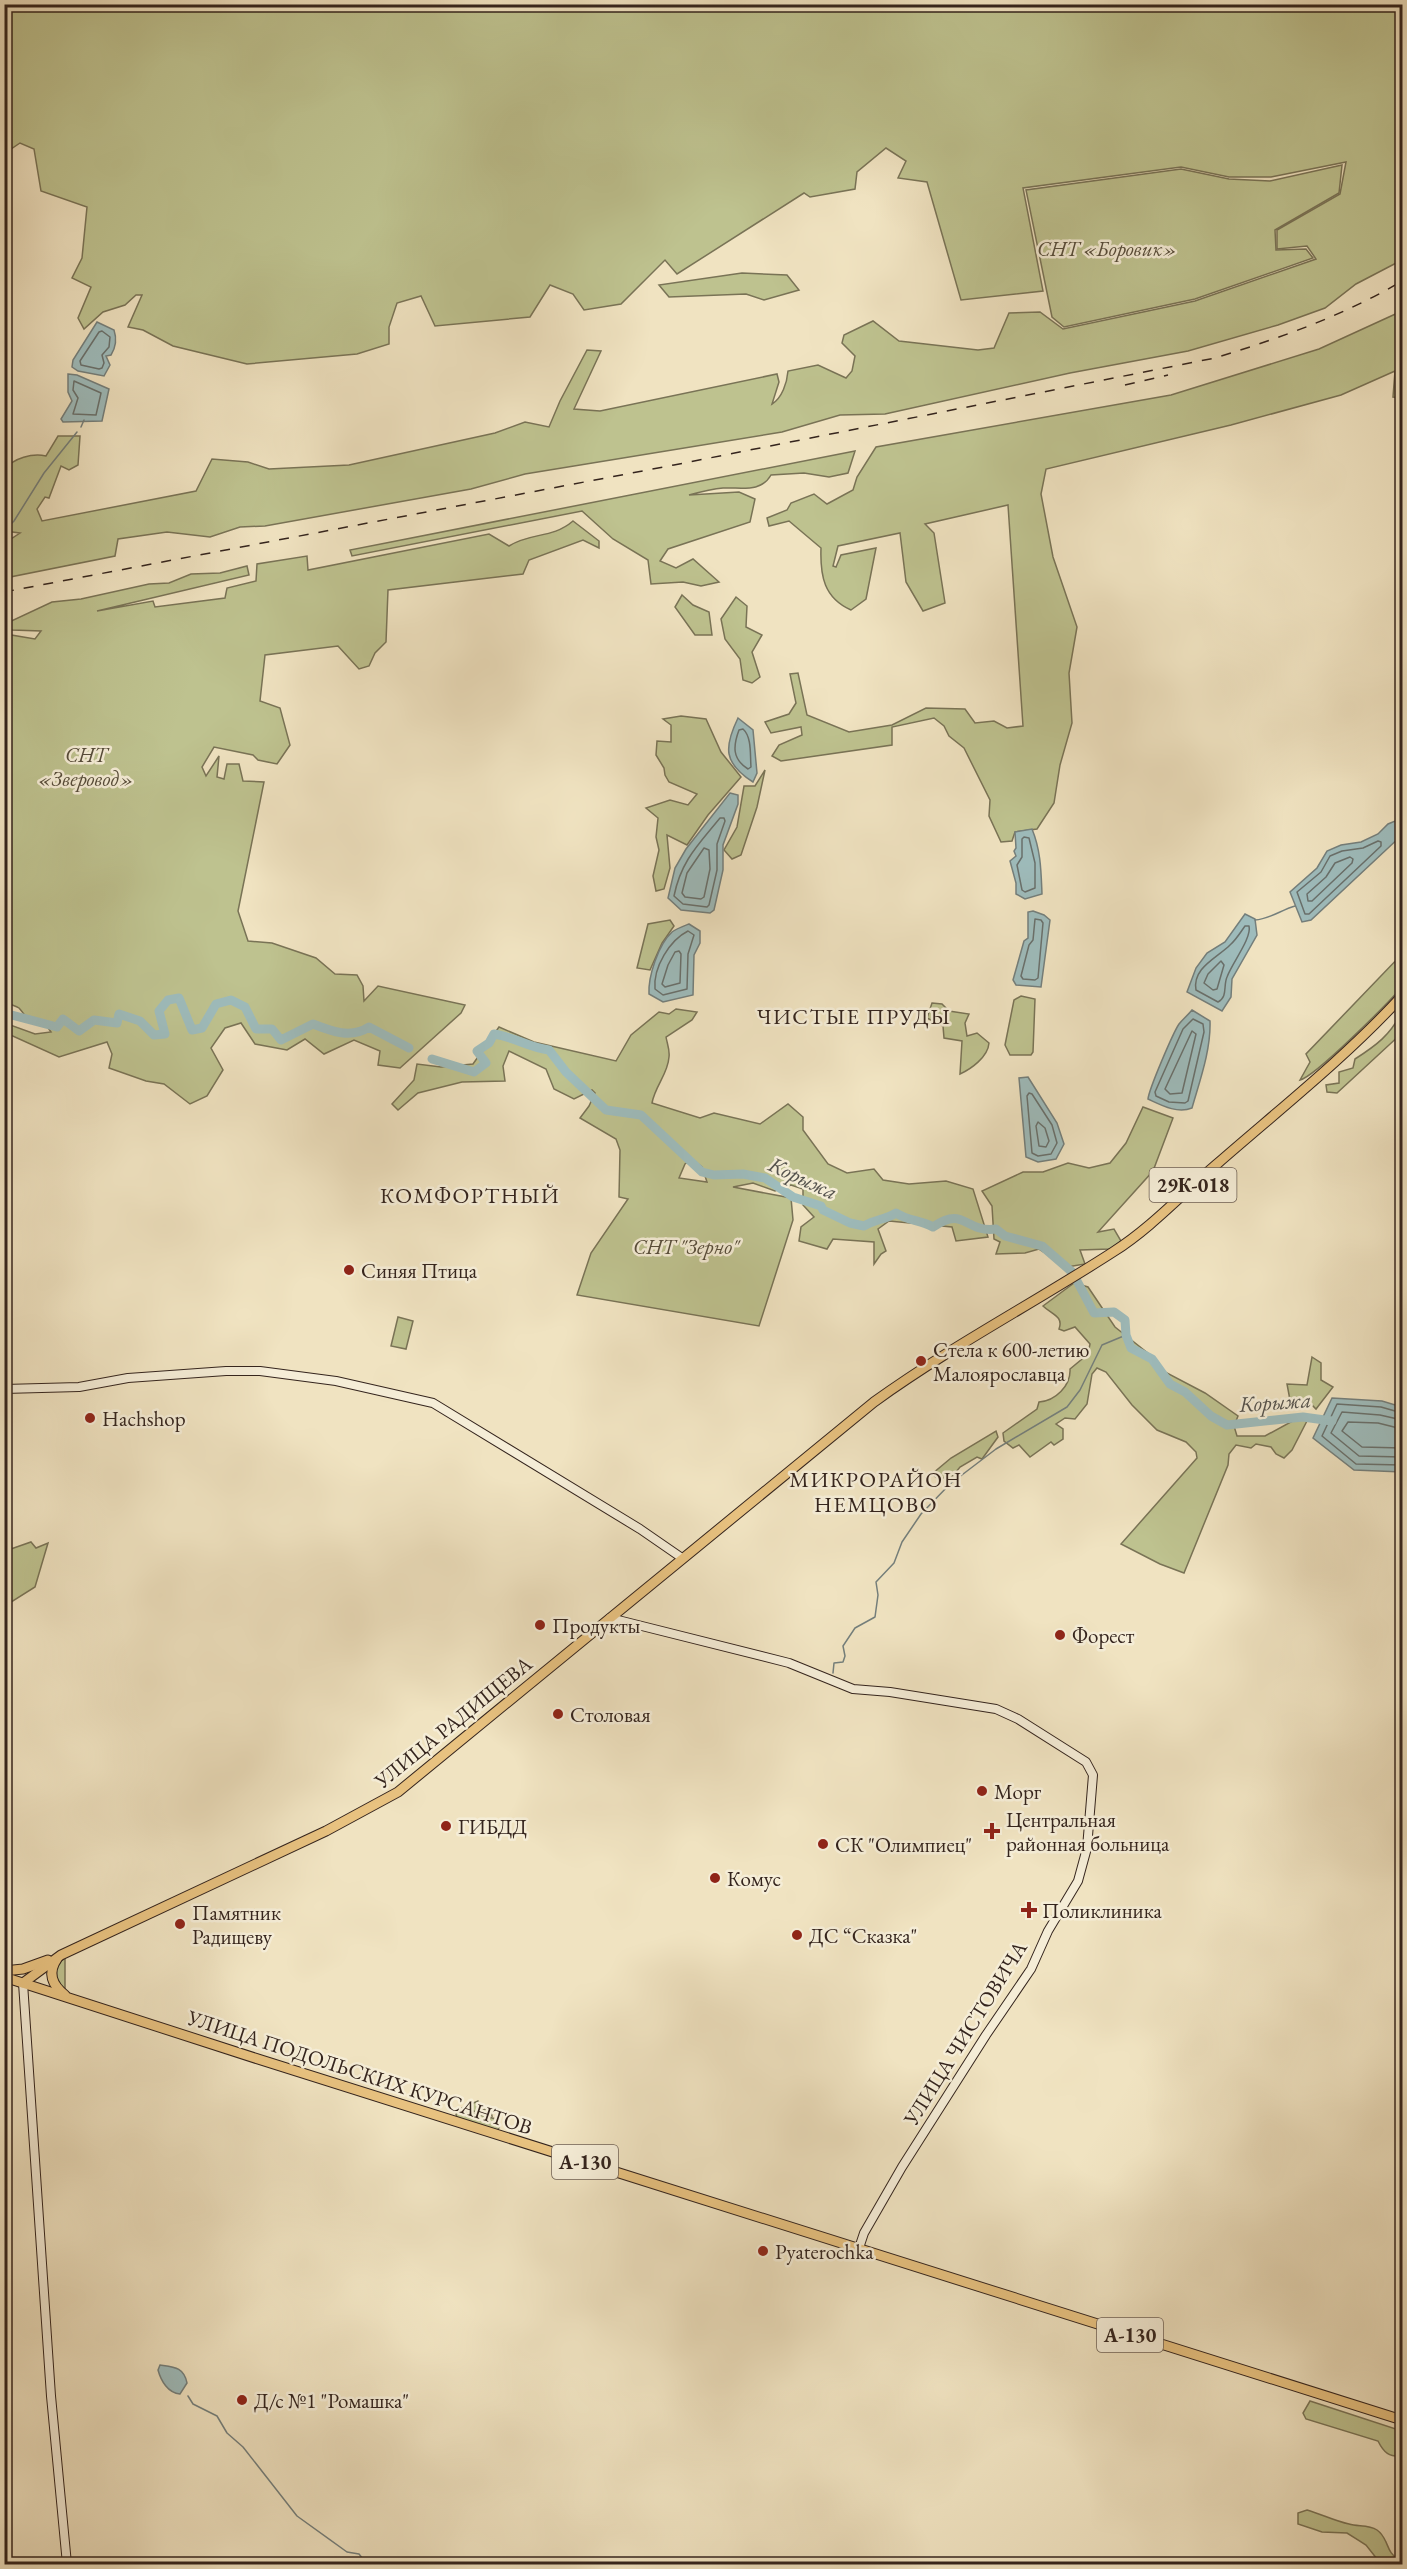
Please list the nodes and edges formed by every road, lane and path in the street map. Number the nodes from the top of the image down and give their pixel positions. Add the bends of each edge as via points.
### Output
1 (1402, 996) edge
2 (4, 1389) edge
3 (682, 1558) junction
4 (610, 1618) junction
5 (61, 1955) junction
6 (4, 1971) edge
7 (4, 1977) edge
8 (23, 1983) junction
9 (72, 1999) junction
10 (859, 2248) junction
11 (1402, 2420) edge
12 (67, 2565) edge

1 - 3 main road, УЛИЦА РАДИЩЕВА / 29К-018 via 1360,1040 1128,1242 900,1383
2 - 3 street via 79,1387 128,1378 260,1371 396,1393 433,1403
3 - 4 main road, УЛИЦА РАДИЩЕВА
4 - 5 main road, УЛИЦА РАДИЩЕВА via 390,1798
4 - 10 street, УЛИЦА ЧИСТОВИЧА via 789,1663 853,1689 996,1709 1086,1762 1093,1775 1087,1848 1078,1881 1048,1931 1031,1970 896,2176
5 - 6 main road via 23,1969
5 - 8 main road, УЛИЦА РАДИЩЕВА
5 - 9 main road via 53,1964 51,1976 59,1990
7 - 8 main road, А-130
8 - 9 main road, УЛИЦА ПОДОЛЬСКИХ КУРСАНТОВ / А-130
8 - 12 street via 50,2385
9 - 10 main road, УЛИЦА ПОДОЛЬСКИХ КУРСАНТОВ / А-130
10 - 11 main road, А-130

